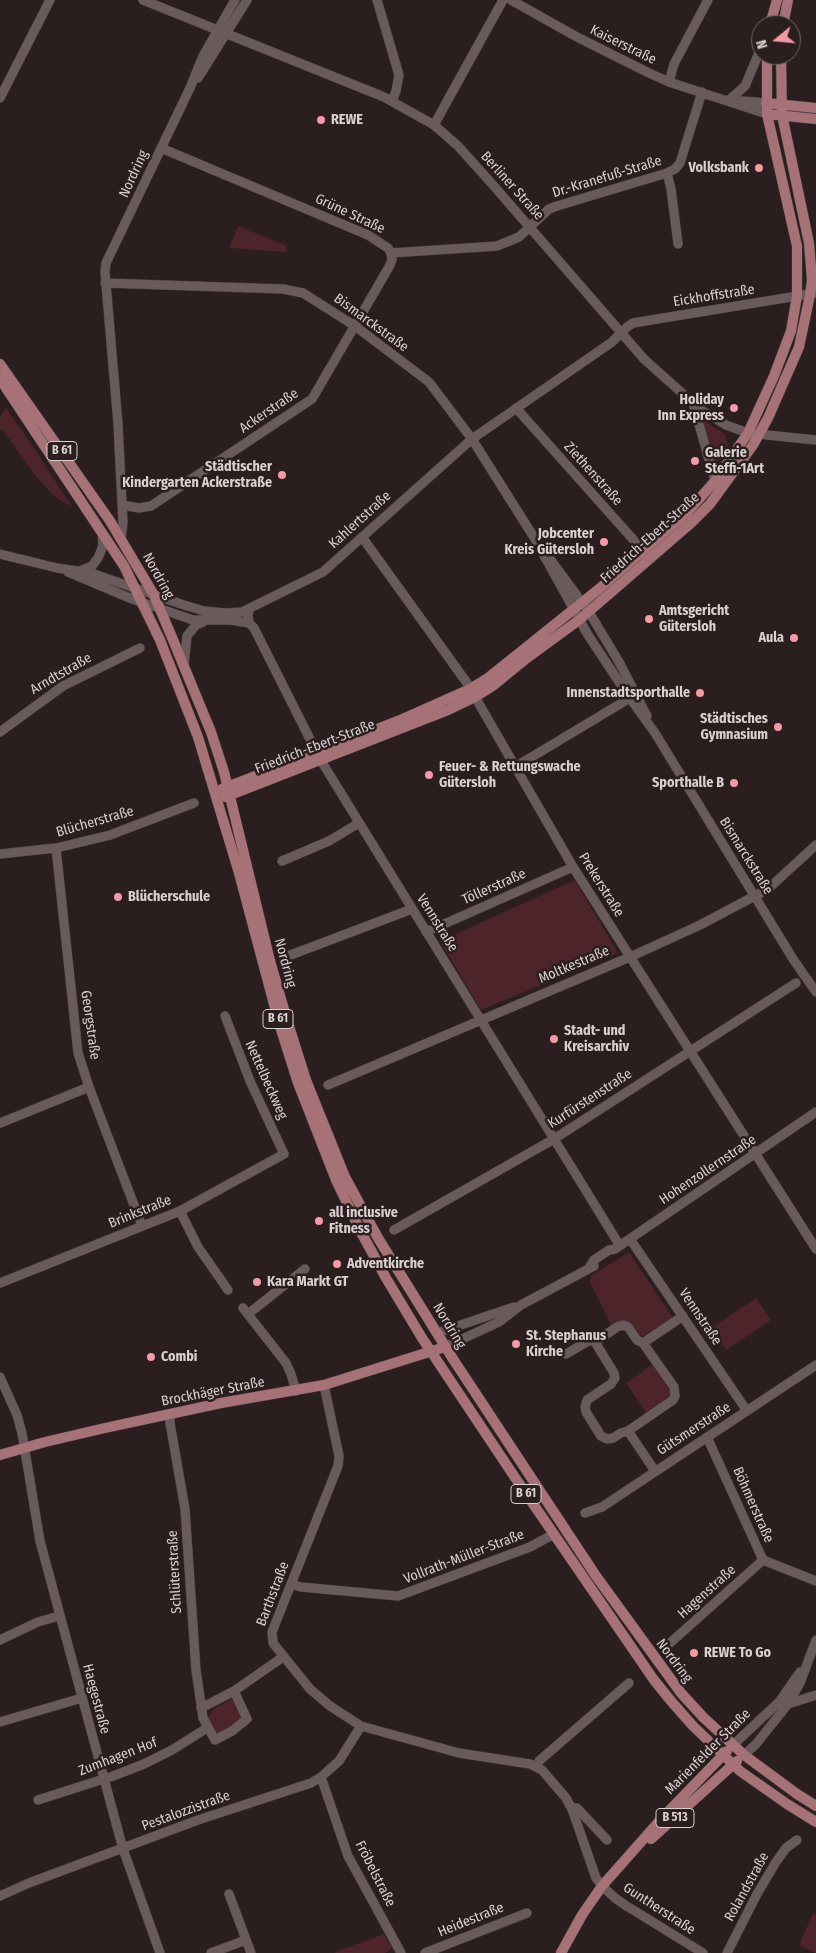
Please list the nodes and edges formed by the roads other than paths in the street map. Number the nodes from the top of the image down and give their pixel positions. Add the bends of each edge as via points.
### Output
1 (50, 0) edge
2 (143, 0) edge
3 (235, 0) edge
4 (247, 0) edge
5 (378, 0) edge
6 (502, 0) edge
7 (511, 0) edge
8 (708, 0) edge
9 (777, 0) edge
10 (788, 0) edge
11 (773, 15) edge
12 (785, 15) edge
13 (217, 30) junction
14 (227, 34) junction
15 (754, 65) edge
16 (768, 65) edge
17 (781, 65) edge
18 (669, 82) junction
19 (190, 88) junction
20 (702, 92) junction
21 (0, 98) edge
22 (729, 100) junction
23 (392, 101) junction
24 (816, 108) edge
25 (767, 109) junction
26 (782, 110) junction
27 (816, 119) edge
28 (434, 125) junction
29 (161, 148) junction
30 (667, 173) junction
31 (530, 227) junction
32 (678, 244) dead end
33 (391, 253) junction
34 (105, 283) junction
35 (813, 294) edge
36 (797, 296) junction
37 (355, 326) junction
38 (621, 333) junction
39 (0, 364) edge
40 (0, 379) edge
41 (693, 403) junction
42 (516, 408) junction
43 (748, 434) junction
44 (759, 435) junction
45 (472, 439) junction
46 (816, 440) edge
47 (715, 481) junction
48 (122, 505) junction
49 (102, 530) junction
50 (362, 537) junction
51 (121, 539) junction
52 (535, 539) junction
53 (0, 554) edge
54 (647, 555) junction
55 (57, 568) junction
56 (80, 571) junction
57 (137, 590) junction
58 (154, 595) junction
59 (583, 602) junction
60 (143, 603) junction
61 (250, 608) junction
62 (161, 610) junction
63 (573, 611) junction
64 (589, 612) junction
65 (579, 620) junction
66 (205, 621) junction
67 (249, 623) junction
68 (140, 648) dead end
69 (184, 665) junction
70 (473, 693) junction
71 (633, 696) junction
72 (0, 732) edge
73 (318, 756) junction
74 (513, 764) junction
75 (229, 791) junction
76 (216, 796) junction
77 (194, 803) dead end
78 (359, 823) junction
79 (816, 845) edge
80 (56, 848) junction
81 (0, 854) edge
82 (282, 861) dead end
83 (573, 867) junction
84 (755, 896) junction
85 (412, 910) junction
86 (426, 932) junction
87 (288, 956) dead end
88 (630, 957) junction
89 (796, 983) dead end
90 (816, 992) edge
91 (225, 1016) dead end
92 (481, 1019) junction
93 (690, 1052) junction
94 (328, 1085) dead end
95 (89, 1087) junction
96 (816, 1112) edge
97 (0, 1123) edge
98 (554, 1139) junction
99 (284, 1154) joint
100 (755, 1154) junction
101 (180, 1211) junction
102 (142, 1226) junction
103 (394, 1230) dead end
104 (630, 1239) junction
105 (617, 1248) junction
106 (816, 1249) edge
107 (305, 1269) dead end
108 (0, 1283) edge
109 (228, 1290) dead end
110 (522, 1305) junction
111 (682, 1316) junction
112 (437, 1333) junction
113 (422, 1338) junction
114 (595, 1342) junction
115 (643, 1342) junction
116 (445, 1347) junction
117 (430, 1352) junction
118 (566, 1354) dead end
119 (816, 1365) edge
120 (0, 1377) edge
121 (324, 1385) junction
122 (296, 1391) junction
123 (747, 1411) junction
124 (170, 1414) junction
125 (628, 1431) junction
126 (707, 1437) junction
127 (24, 1448) junction
128 (0, 1455) edge
129 (655, 1471) junction
130 (585, 1513) dead end
131 (554, 1534) junction
132 (763, 1560) junction
133 (816, 1581) edge
134 (291, 1584) junction
135 (59, 1616) junction
136 (0, 1640) edge
137 (816, 1640) edge
138 (670, 1643) dead end
139 (283, 1657) junction
140 (807, 1662) junction
141 (629, 1683) dead end
142 (234, 1691) junction
143 (816, 1695) edge
144 (82, 1698) junction
145 (788, 1704) junction
146 (201, 1708) junction
147 (0, 1722) edge
148 (361, 1726) junction
149 (208, 1728) junction
150 (733, 1745) junction
151 (723, 1755) junction
152 (744, 1755) junction
153 (733, 1764) junction
154 (537, 1766) junction
155 (321, 1777) junction
156 (104, 1779) junction
157 (38, 1800) dead end
158 (816, 1806) edge
159 (572, 1809) junction
160 (816, 1822) edge
161 (607, 1840) dead end
162 (797, 1840) dead end
163 (123, 1849) junction
164 (625, 1860) junction
165 (602, 1886) junction
166 (228, 1894) dead end
167 (0, 1896) edge
168 (526, 1913) dead end
169 (246, 1940) junction
170 (160, 1953) edge
171 (211, 1953) edge
172 (251, 1953) edge
173 (401, 1953) edge
174 (425, 1953) edge
175 (561, 1953) edge
176 (703, 1953) edge
177 (727, 1953) edge

1 - 21 street
2 - 13 street, Berliner Straße
3 - 13 street, Nordring
4 - 14 street, Nordring
5 - 23 street via 399,75
6 - 28 street
7 - 18 street, Kaiserstraße
8 - 18 street via 674,64
9 - 11 main road
10 - 12 main road
13 - 14 street, Berliner Straße
13 - 19 street, Nordring
14 - 19 street, Nordring
14 - 23 street, Berliner Straße
15 - 22 street via 745,86
16 - 25 main road, Friedrich-Ebert-Straße
17 - 26 main road, Friedrich-Ebert-Straße
18 - 20 street, Kaiserstraße
19 - 29 street, Nordring
20 - 22 street, Kaiserstraße
20 - 30 street, Dr.-Kranefuß-Straße via 680,162
22 - 25 street, Kaiserstraße
23 - 28 street, Berliner Straße
24 - 26 main road, Kaiserstraße
25 - 26 main road, Kaiserstraße
25 - 36 main road, Friedrich-Ebert-Straße via 796,239
26 - 27 main road, Kaiserstraße
26 - 35 main road, Friedrich-Ebert-Straße via 809,244
28 - 31 street, Berliner Straße via 458,146
29 - 33 street, Grüne Straße via 368,235
29 - 34 street, Nordring via 106,263
30 - 31 street, Dr.-Kranefuß-Straße via 549,209
30 - 32 street
31 - 33 street, Grüne Straße via 497,246
31 - 38 street, Berliner Straße
33 - 37 street, Ackerstraße via 389,267
34 - 37 street, Bismarckstraße via 303,293
34 - 48 street, Nordring
35 - 36 street, Eickhoffstraße
35 - 44 main road, Friedrich-Ebert-Straße via 797,355
36 - 38 street, Eickhoffstraße via 633,323
36 - 43 main road, Friedrich-Ebert-Straße via 784,351
37 - 45 street, Bismarckstraße via 429,382
37 - 48 street, Ackerstraße via 312,399 151,506
38 - 41 street, Berliner Straße via 644,359
38 - 42 street, Kahlertstraße
39 - 51 main road, B 61
40 - 49 main road, B 61
41 - 43 street, Berliner Straße via 726,426
41 - 47 street
42 - 45 street, Kahlertstraße
42 - 54 street, Ziethenstraße
43 - 44 street, Berliner Straße
43 - 47 main road, Friedrich-Ebert-Straße
44 - 46 street, Berliner Straße
44 - 54 main road, Friedrich-Ebert-Straße via 710,504 691,523
45 - 50 street, Kahlertstraße
45 - 52 street, Bismarckstraße
47 - 54 main road, Friedrich-Ebert-Straße
48 - 51 street, Nordring
49 - 56 street via 103,546 98,558 92,566
49 - 57 main road, Nordring / B 61
50 - 61 street, Kahlertstraße via 323,572
50 - 70 street, Prekerstraße
51 - 58 main road, Nordring / B 61
52 - 59 street, Bismarckstraße
52 - 63 street, Bismarckstraße
53 - 55 street, Kahlertstraße
54 - 59 main road, Friedrich-Ebert-Straße
54 - 64 main road, Friedrich-Ebert-Straße
55 - 56 street, Kahlertstraße
55 - 60 street, Kahlertstraße
56 - 57 street, Kahlertstraße
57 - 58 street, Kahlertstraße
57 - 60 main road, Nordring / B 61
58 - 61 street, Kahlertstraße via 214,612 232,613
58 - 62 main road, Nordring / B 61
59 - 63 main road, Friedrich-Ebert-Straße
59 - 64 street, Bismarckstraße
60 - 62 street, Kahlertstraße
60 - 76 main road, Nordring / B 61 via 181,690
61 - 67 street
62 - 66 street, Kahlertstraße
62 - 69 main road, Nordring / B 61
63 - 65 street, Bismarckstraße
63 - 70 main road, Friedrich-Ebert-Straße
64 - 65 main road, Friedrich-Ebert-Straße
64 - 71 street, Bismarckstraße
65 - 70 main road, Friedrich-Ebert-Straße via 494,685
65 - 71 street, Bismarckstraße
66 - 67 street, Kahlertstraße
66 - 69 street via 186,636
67 - 73 street, Vennstraße
68 - 72 street, Arndtstraße via 63,686
69 - 75 main road, Nordring / B 61 via 211,732
70 - 73 main road, Friedrich-Ebert-Straße
70 - 74 street, Prekerstraße
71 - 74 street
71 - 84 street, Bismarckstraße
73 - 75 main road, Friedrich-Ebert-Straße
73 - 78 street, Vennstraße
74 - 83 street, Prekerstraße
75 - 76 main road, Friedrich-Ebert-Straße
75 - 112 main road, Nordring / B 61 via 286,1020 319,1116 354,1195
76 - 113 main road, Nordring / B 61 via 279,1023 311,1118 361,1232
77 - 80 street, Blücherstraße via 110,835
78 - 82 street via 329,841
78 - 85 street, Vennstraße
79 - 84 street, Moltkestraße via 775,883
80 - 81 street, Blücherstraße
80 - 95 street, Georgstraße via 75,1032
83 - 86 street, Töllerstraße
83 - 88 street, Prekerstraße
84 - 88 street, Moltkestraße
84 - 90 street, Bismarckstraße
85 - 86 street, Vennstraße
85 - 87 street
86 - 92 street, Vennstraße
88 - 92 street, Moltkestraße
88 - 93 street, Prekerstraße
89 - 93 street, Kurfürstenstraße
91 - 99 street, Nettelbeckweg via 250,1081
92 - 94 street, Moltkestraße
92 - 98 street, Vennstraße
93 - 98 street, Kurfürstenstraße
93 - 100 street, Prekerstraße
95 - 97 street
95 - 102 street, Georgstraße
96 - 100 street, Hohenzollernstraße
98 - 103 street, Kurfürstenstraße
98 - 105 street, Vennstraße
99 - 101 street, Brinkstraße
100 - 104 street, Hohenzollernstraße
100 - 106 street, Prekerstraße
101 - 102 street, Brinkstraße
101 - 109 street via 198,1247
102 - 108 street, Brinkstraße
104 - 105 street, Hohenzollernstraße
104 - 111 street, Vennstraße
105 - 110 street, Hohenzollernstraße
107 - 122 street via 246,1311 286,1363
110 - 112 street, Hohenzollernstraße
110 - 116 street, Hohenzollernstraße via 499,1322
111 - 115 street
111 - 123 street, Vennstraße
112 - 113 main road
112 - 116 main road, Nordring / B 61
113 - 117 main road, Nordring / B 61
114 - 115 street via 623,1326
114 - 118 street via 590,1340
114 - 125 street via 615,1378 587,1400 586,1412 606,1439
115 - 125 street via 674,1387 676,1396
116 - 117 main road, Hohenzollernstraße
116 - 150 main road, Nordring / B 61 via 623,1615 681,1692
117 - 121 main road, Brockhäger Straße
117 - 131 main road, Nordring / B 61
119 - 123 street, Gütsmerstraße
120 - 127 street, Haegestraße via 17,1415
121 - 122 main road, Brockhäger Straße
121 - 134 street, Barthstraße via 339,1456 338,1466
122 - 124 main road, Brockhäger Straße
123 - 126 street, Gütsmerstraße
124 - 127 main road, Brockhäger Straße
124 - 146 street, Schlüterstraße via 185,1509
125 - 129 street
126 - 129 street, Gütsmerstraße
126 - 132 street, Böhmerstraße
127 - 128 main road, Brockhäger Straße
127 - 135 street, Haegestraße via 40,1541
129 - 130 street, Gütsmerstraße via 602,1507
131 - 134 street, Vollrath-Müller-Straße via 398,1596
131 - 151 main road, Nordring / B 61 via 654,1680
132 - 133 street, Böhmerstraße
132 - 138 street, Hagenstraße
134 - 139 street, Barthstraße via 272,1632 273,1643
135 - 136 street
135 - 144 street, Haegestraße
137 - 140 street, Marienfelder Straße
139 - 142 street
139 - 148 street, Barthstraße via 310,1690
140 - 145 street, Marienfelder Straße
140 - 150 street, Marienfelder Straße via 778,1702
141 - 154 street
142 - 146 street
142 - 149 street via 246,1721 218,1740
143 - 145 street
144 - 147 street
144 - 156 street, Haegestraße
145 - 152 street, Marienfelder Straße
146 - 149 street, Schlüterstraße
148 - 154 street, Barthstraße via 459,1753
148 - 155 street, Pestalozzistraße via 339,1761
149 - 156 street, Zumhagen Hof via 144,1764
150 - 151 main road, Marienfelder Straße
150 - 152 main road, Nordring / B 61
151 - 153 main road, Nordring / B 61
151 - 164 main road, Marienfelder Straße / B 513
152 - 153 main road, Marienfelder Straße
152 - 158 main road, Nordring / B 61
153 - 160 main road, Nordring / B 61 via 755,1783
153 - 164 main road, Marienfelder Straße / B 513
154 - 159 street
155 - 163 street, Pestalozzistraße
155 - 173 street, Fröbelstraße via 348,1856
156 - 157 street, Zumhagen Hof
156 - 163 street, Haegestraße
159 - 161 street via 577,1808
159 - 165 street via 596,1878
162 - 177 street, Rolandstraße via 776,1862
163 - 167 street, Pestalozzistraße
163 - 170 street, Haegestraße
164 - 165 main road, Marienfelder Straße / B 513
165 - 175 main road, Marienfelder Straße / B 513
165 - 176 street, Guntherstraße via 614,1898
166 - 169 street
168 - 174 street, Heidestraße
169 - 171 street
169 - 172 street

